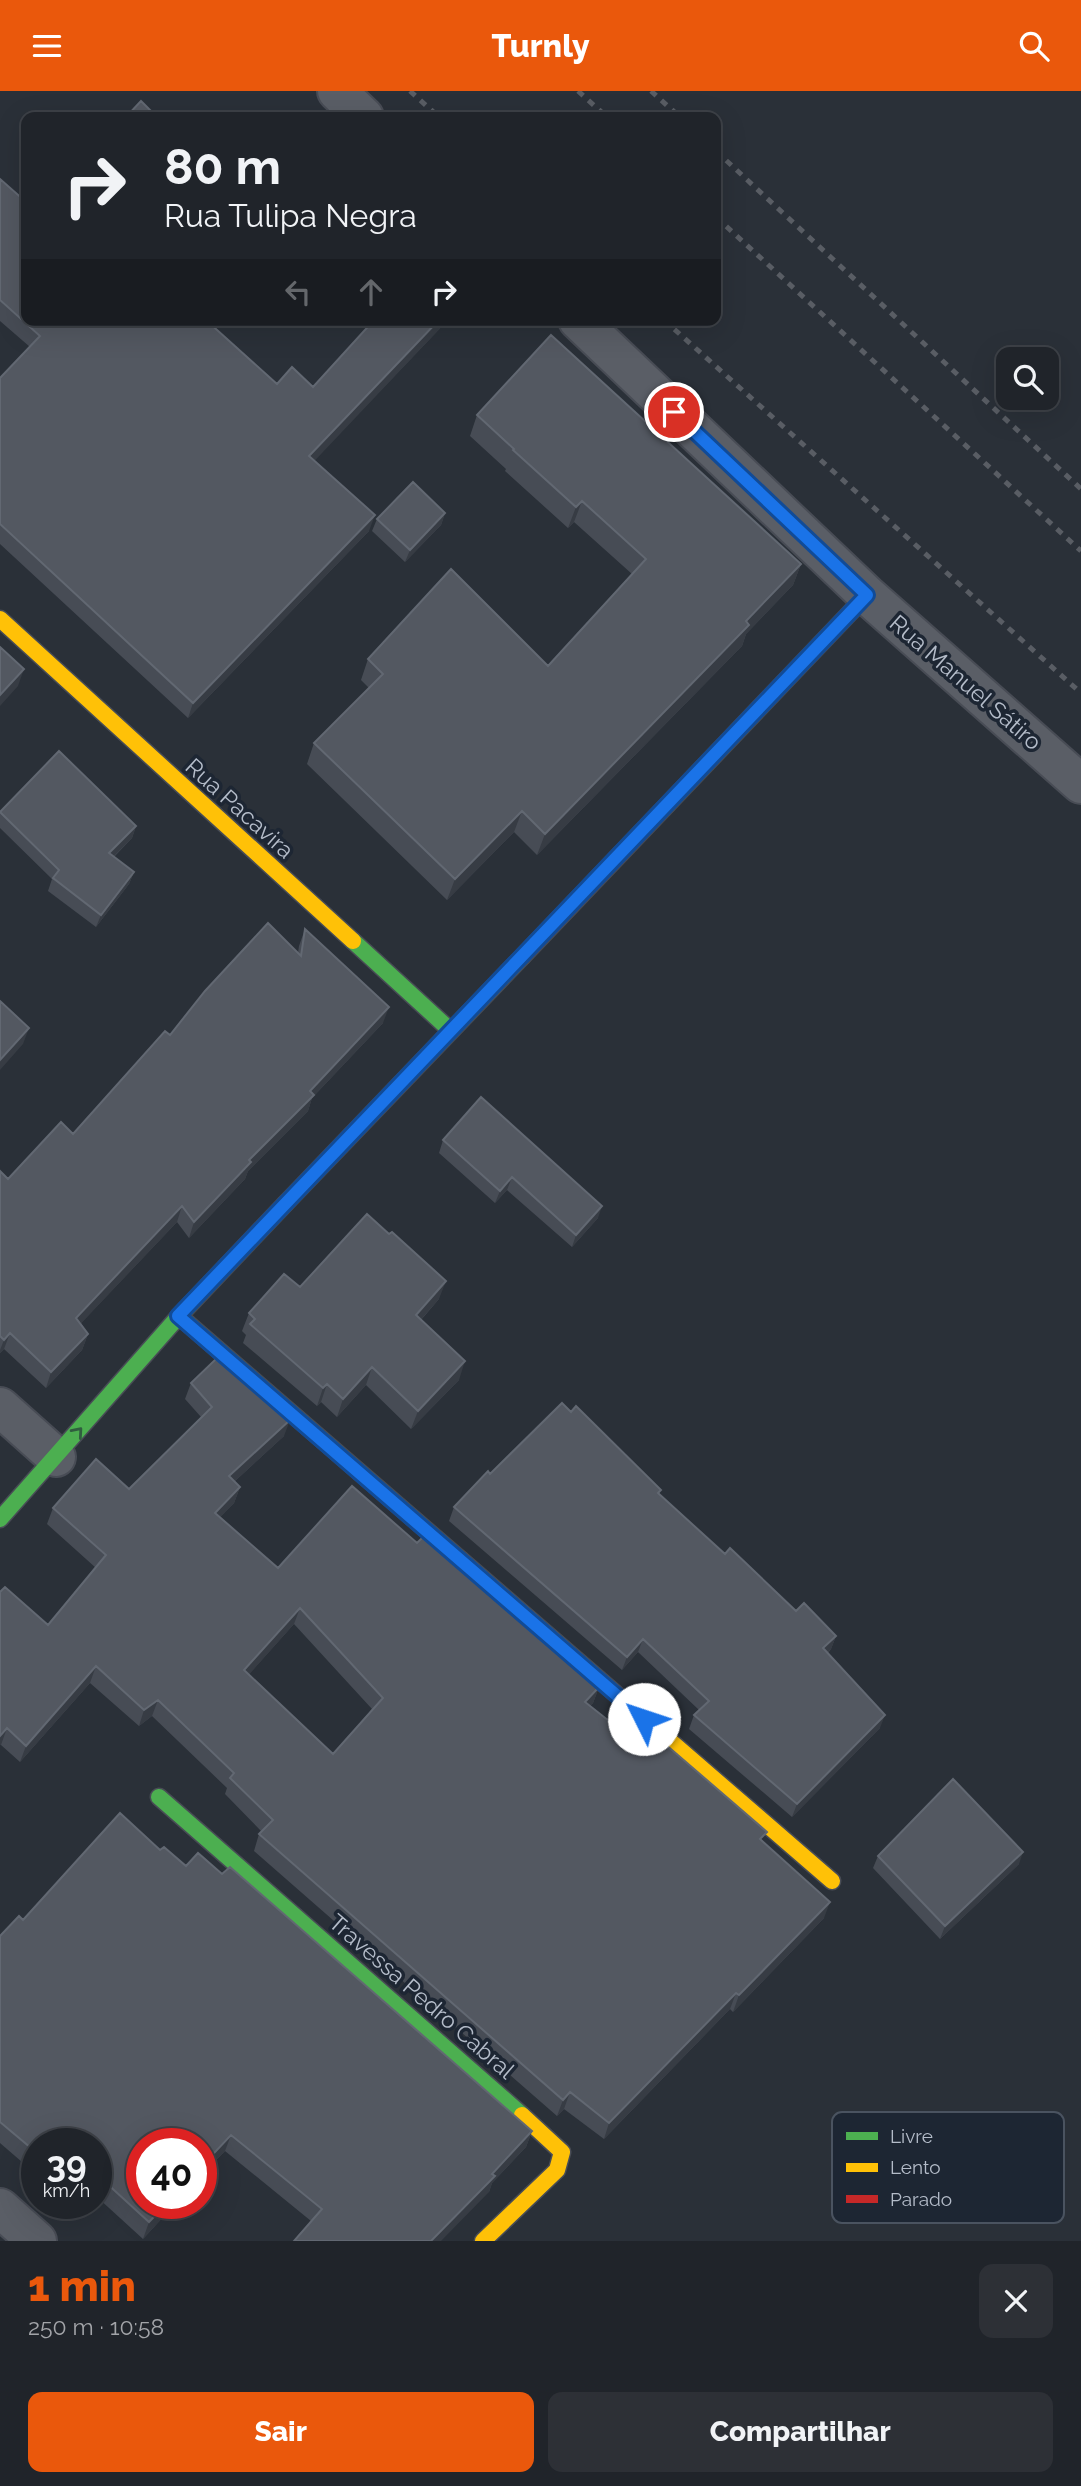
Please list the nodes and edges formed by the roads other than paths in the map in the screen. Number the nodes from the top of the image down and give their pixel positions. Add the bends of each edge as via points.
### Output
1 (337, 91) edge
2 (359, 112) edge
3 (584, 326) edge
4 (867, 595) junction
5 (0, 619) edge
6 (1081, 784) edge
7 (450, 1030) junction
8 (178, 1316) junction
9 (0, 1407) edge
10 (56, 1457) junction
11 (0, 1519) edge
12 (159, 1797) dead end
13 (832, 1881) dead end
14 (0, 2208) edge
15 (37, 2241) edge
16 (483, 2241) edge

1 - 2 street
3 - 4 street, Rua Manuel Sátiro
4 - 6 street, Rua Manuel Sátiro
4 - 7 street
5 - 7 street, Rua Pacavira
7 - 8 street
10 -> 8 street
8 - 13 street
9 - 10 street
10 - 11 street
12 - 16 street, Travessa Pedro Cabral via 558,2146 562,2152 557,2170
14 - 15 street

